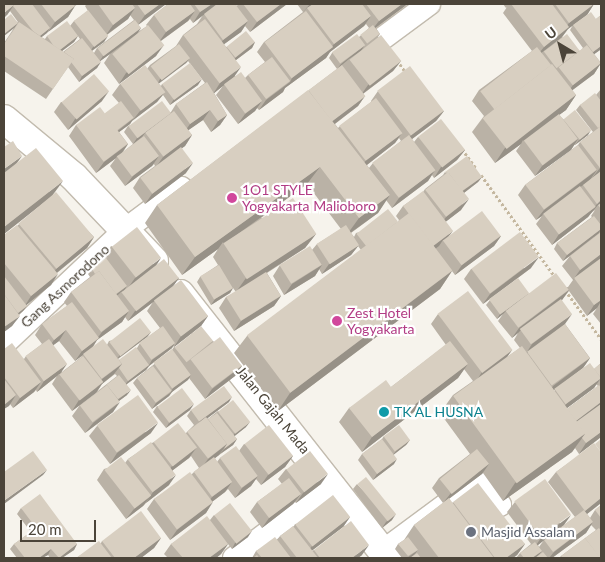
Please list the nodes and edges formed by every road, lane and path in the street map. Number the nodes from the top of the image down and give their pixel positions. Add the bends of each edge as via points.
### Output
1 (429, 4) edge
2 (382, 39) junction
3 (343, 68) edge
4 (410, 79) edge
5 (4, 119) edge
6 (457, 142) edge
7 (196, 177) edge
8 (126, 229) junction
9 (601, 340) edge
10 (4, 344) edge
11 (332, 484) junction
12 (500, 505) dead end
13 (385, 555) edge
14 (234, 558) edge

1 - 2 street
2 - 3 street
2 - 4 path
5 - 8 street, Jalan Gajah Mada via 74,177
6 - 9 path
7 - 8 street, Gang Asmorodono
8 - 10 street, Gang Asmorodono
8 - 11 street, Jalan Gajah Mada
11 - 13 street, Jalan Gajah Mada
11 - 14 street
12 - 13 street via 482,481 478,481

